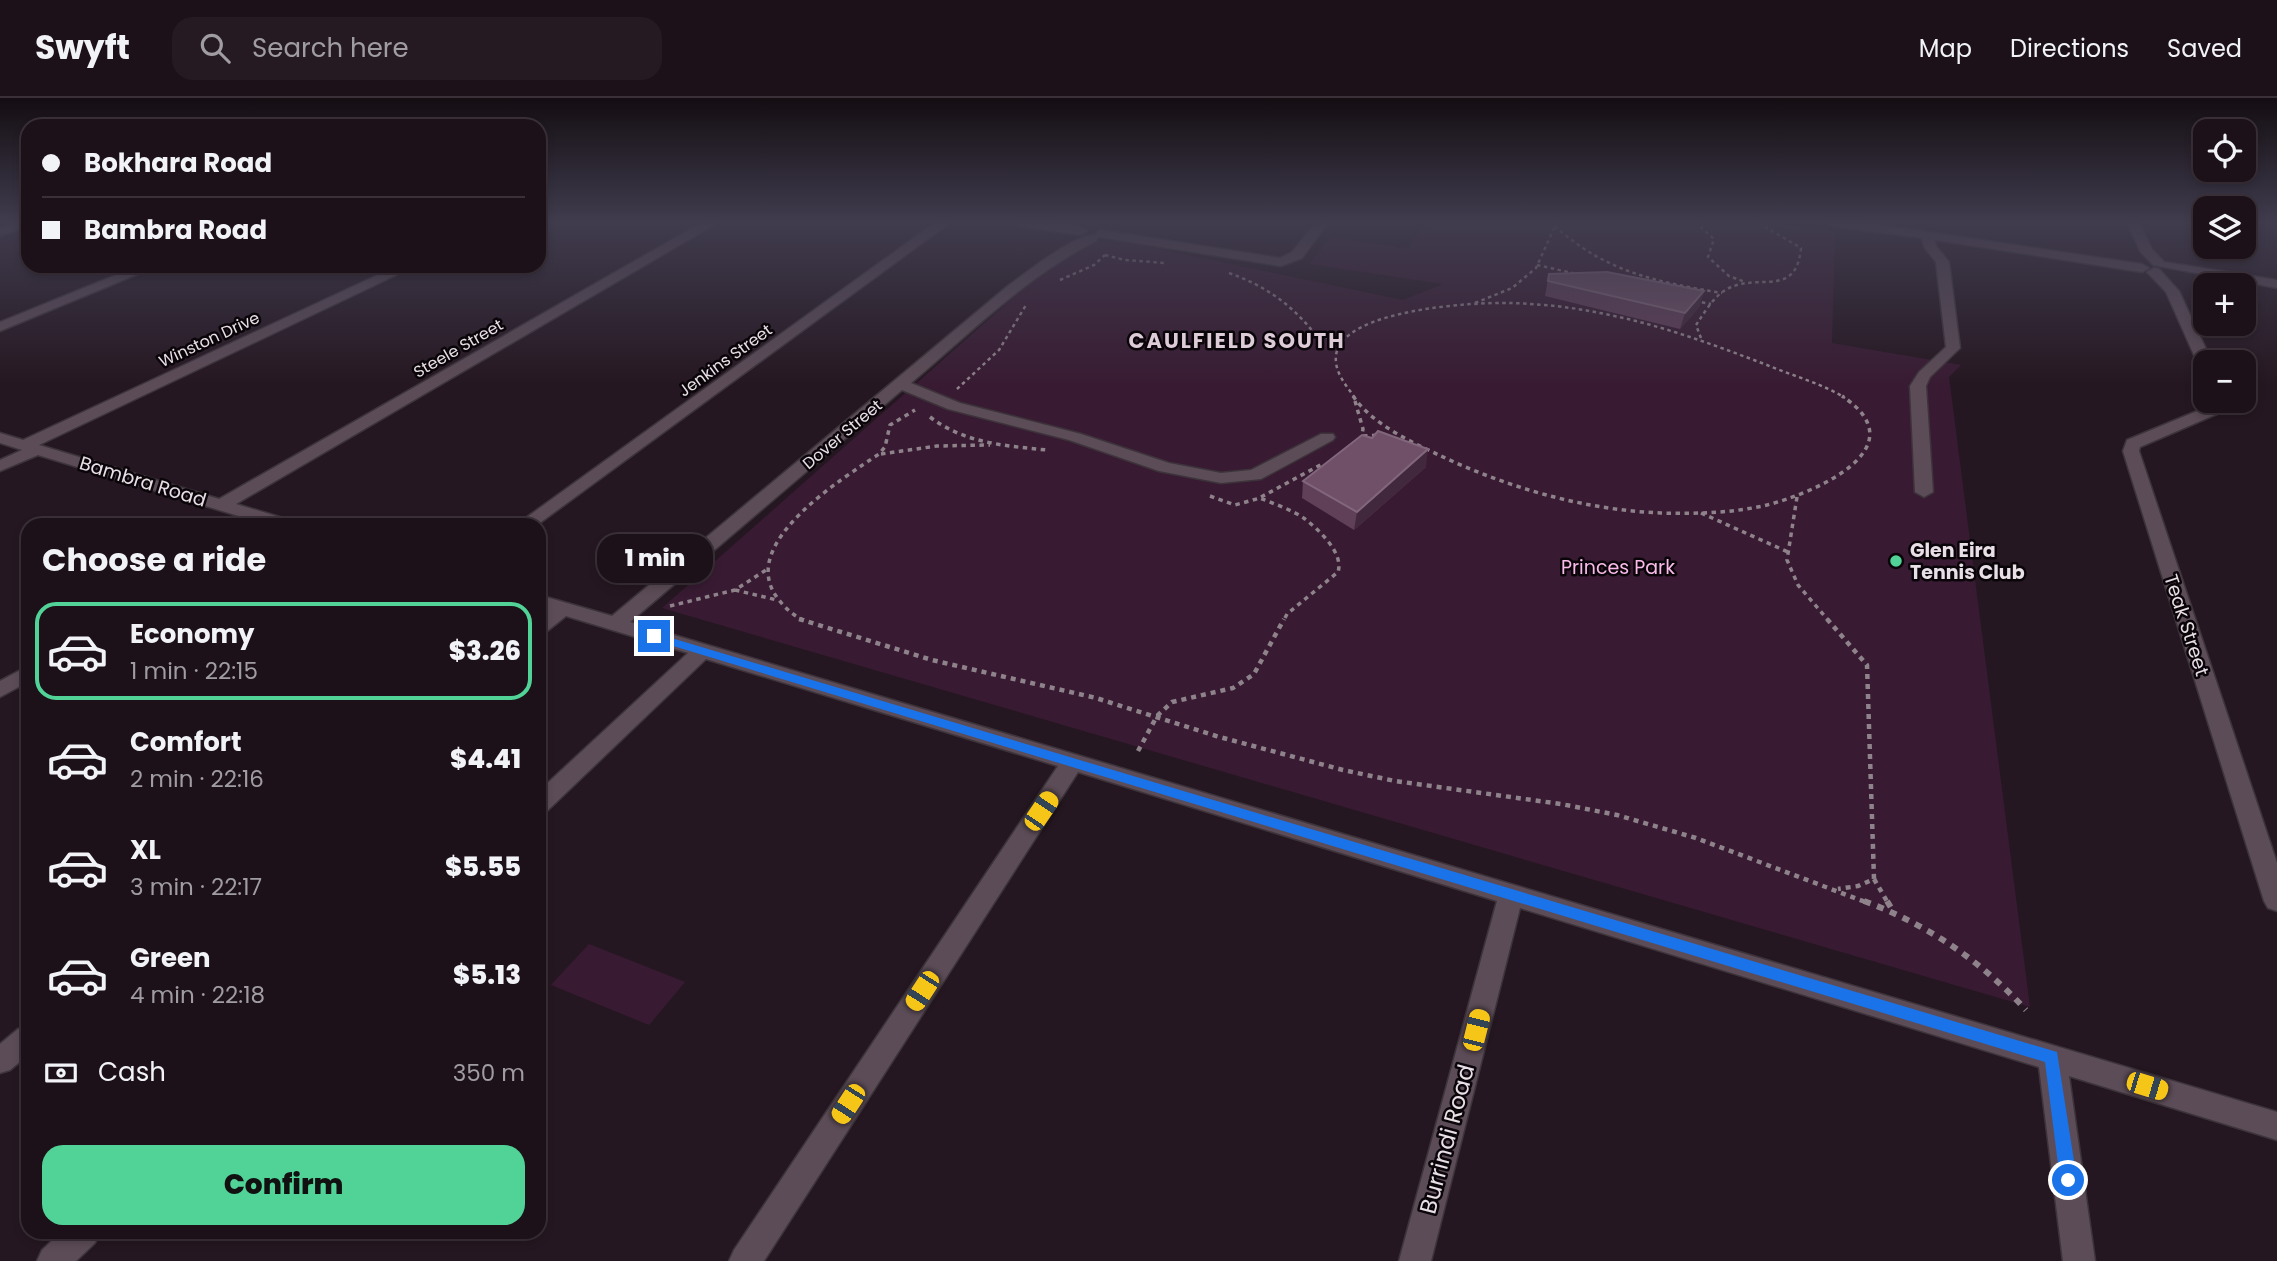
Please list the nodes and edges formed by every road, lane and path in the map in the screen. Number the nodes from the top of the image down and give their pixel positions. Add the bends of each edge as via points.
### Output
1 (125, 276) edge
2 (387, 276) edge
3 (619, 276) edge
4 (869, 276) edge
5 (1030, 276) edge
6 (1068, 276) edge
7 (1237, 276) edge
8 (1525, 276) edge
9 (1640, 276) edge
10 (1730, 276) edge
11 (1788, 276) edge
12 (1944, 276) edge
13 (2162, 276) edge
14 (2226, 276) edge
15 (1055, 282) dead end
16 (1746, 283) junction
17 (2277, 284) edge
18 (1722, 293) junction
19 (1684, 298) edge
20 (1029, 300) dead end
21 (1471, 304) junction
22 (1711, 304) junction
23 (0, 327) edge
24 (1345, 339) junction
25 (1702, 339) junction
26 (2199, 350) edge
27 (901, 384) junction
28 (938, 400) junction
29 (919, 408) junction
30 (2206, 413) edge
31 (978, 433) dead end
32 (1363, 436) edge
33 (1382, 436) edge
34 (1327, 437) dead end
35 (1389, 437) edge
36 (0, 438) edge
37 (972, 438) junction
38 (998, 445) junction
39 (31, 447) junction
40 (1424, 447) junction
41 (1047, 450) dead end
42 (878, 454) junction
43 (0, 466) edge
44 (1201, 491) dead end
45 (1924, 492) dead end
46 (1797, 497) junction
47 (221, 505) junction
48 (1697, 511) junction
49 (260, 518) edge
50 (535, 518) edge
51 (1788, 552) junction
52 (766, 570) junction
53 (735, 590) junction
54 (778, 600) junction
55 (546, 603) edge
56 (670, 607) dead end
57 (563, 608) junction
58 (546, 622) edge
59 (615, 624) junction
60 (702, 651) junction
61 (21, 677) edge
62 (0, 690) edge
63 (1157, 716) junction
64 (1138, 751) dead end
65 (1073, 762) junction
66 (546, 798) edge
67 (1874, 879) junction
68 (1837, 890) junction
69 (1511, 895) junction
70 (2277, 901) edge
71 (1893, 912) junction
72 (2026, 1010) dead end
73 (21, 1044) edge
74 (2052, 1057) junction
75 (0, 1061) edge
76 (2277, 1126) edge
77 (77, 1239) edge
78 (53, 1261) edge
79 (745, 1261) edge
80 (1415, 1261) edge
81 (2079, 1261) edge

1 - 23 street
2 - 39 street, Winston Drive
3 - 47 street, Steele Street
4 - 50 street, Jenkins Street
5 - 27 street, Dover Street
6 - 15 path
7 - 24 path via 1270,291 1298,313 1317,337
8 - 21 path via 1512,288
9 - 18 path
10 - 16 path
11 - 16 path via 1768,284
12 - 45 street via 1953,348 1918,386
13 - 26 street
14 - 17 street
16 - 18 path
18 - 22 path
19 - 22 path
20 - 28 path via 991,360
21 - 24 path via 1394,315
21 - 25 path via 1572,309
22 - 25 path via 1696,325
24 - 40 path via 1336,359 1347,391 1377,419
25 - 46 path via 1825,387 1852,402 1865,416 1872,432 1865,453 1842,473
27 - 28 street
27 - 59 street, Dover Street
28 - 29 path
28 - 34 street via 1086,440 1165,467 1221,478 1255,475
29 - 37 path via 944,427
29 - 42 path via 890,425 885,447
30 - 70 street, Teak Street via 2133,444 2131,451
31 - 37 path
32 - 33 path
35 - 40 path
36 - 39 street, Bambra Road
37 - 38 path
38 - 41 path
38 - 42 path via 937,446
39 - 43 street, Winston Drive
39 - 47 street, Bambra Road
40 - 48 path via 1468,468 1571,502 1626,510
42 - 52 path via 798,515
44 - 63 path via 1235,505 1261,498 1304,518 1336,551 1340,566 1321,588 1287,614 1261,665 1244,683 1172,702
46 - 48 path via 1761,507
46 - 51 path
47 - 49 street, Bambra Road
48 - 51 path
51 - 67 path via 1798,585 1867,665
52 - 53 path
52 - 54 path
53 - 54 path
53 - 56 path
54 - 63 path via 800,620 815,625 932,660
55 - 57 street
57 - 58 street
57 - 59 street
59 - 60 street
60 - 65 street
60 - 66 street
61 - 62 street
63 - 64 path
63 - 68 path via 1343,770 1561,804 1656,825
65 - 69 street
65 - 79 street
67 - 68 path
67 - 71 path
68 - 71 path
69 - 74 street
69 - 80 street, Burrindi Road
71 - 72 path via 1968,955
73 - 75 street
74 - 76 street
74 - 81 street
77 - 78 street

